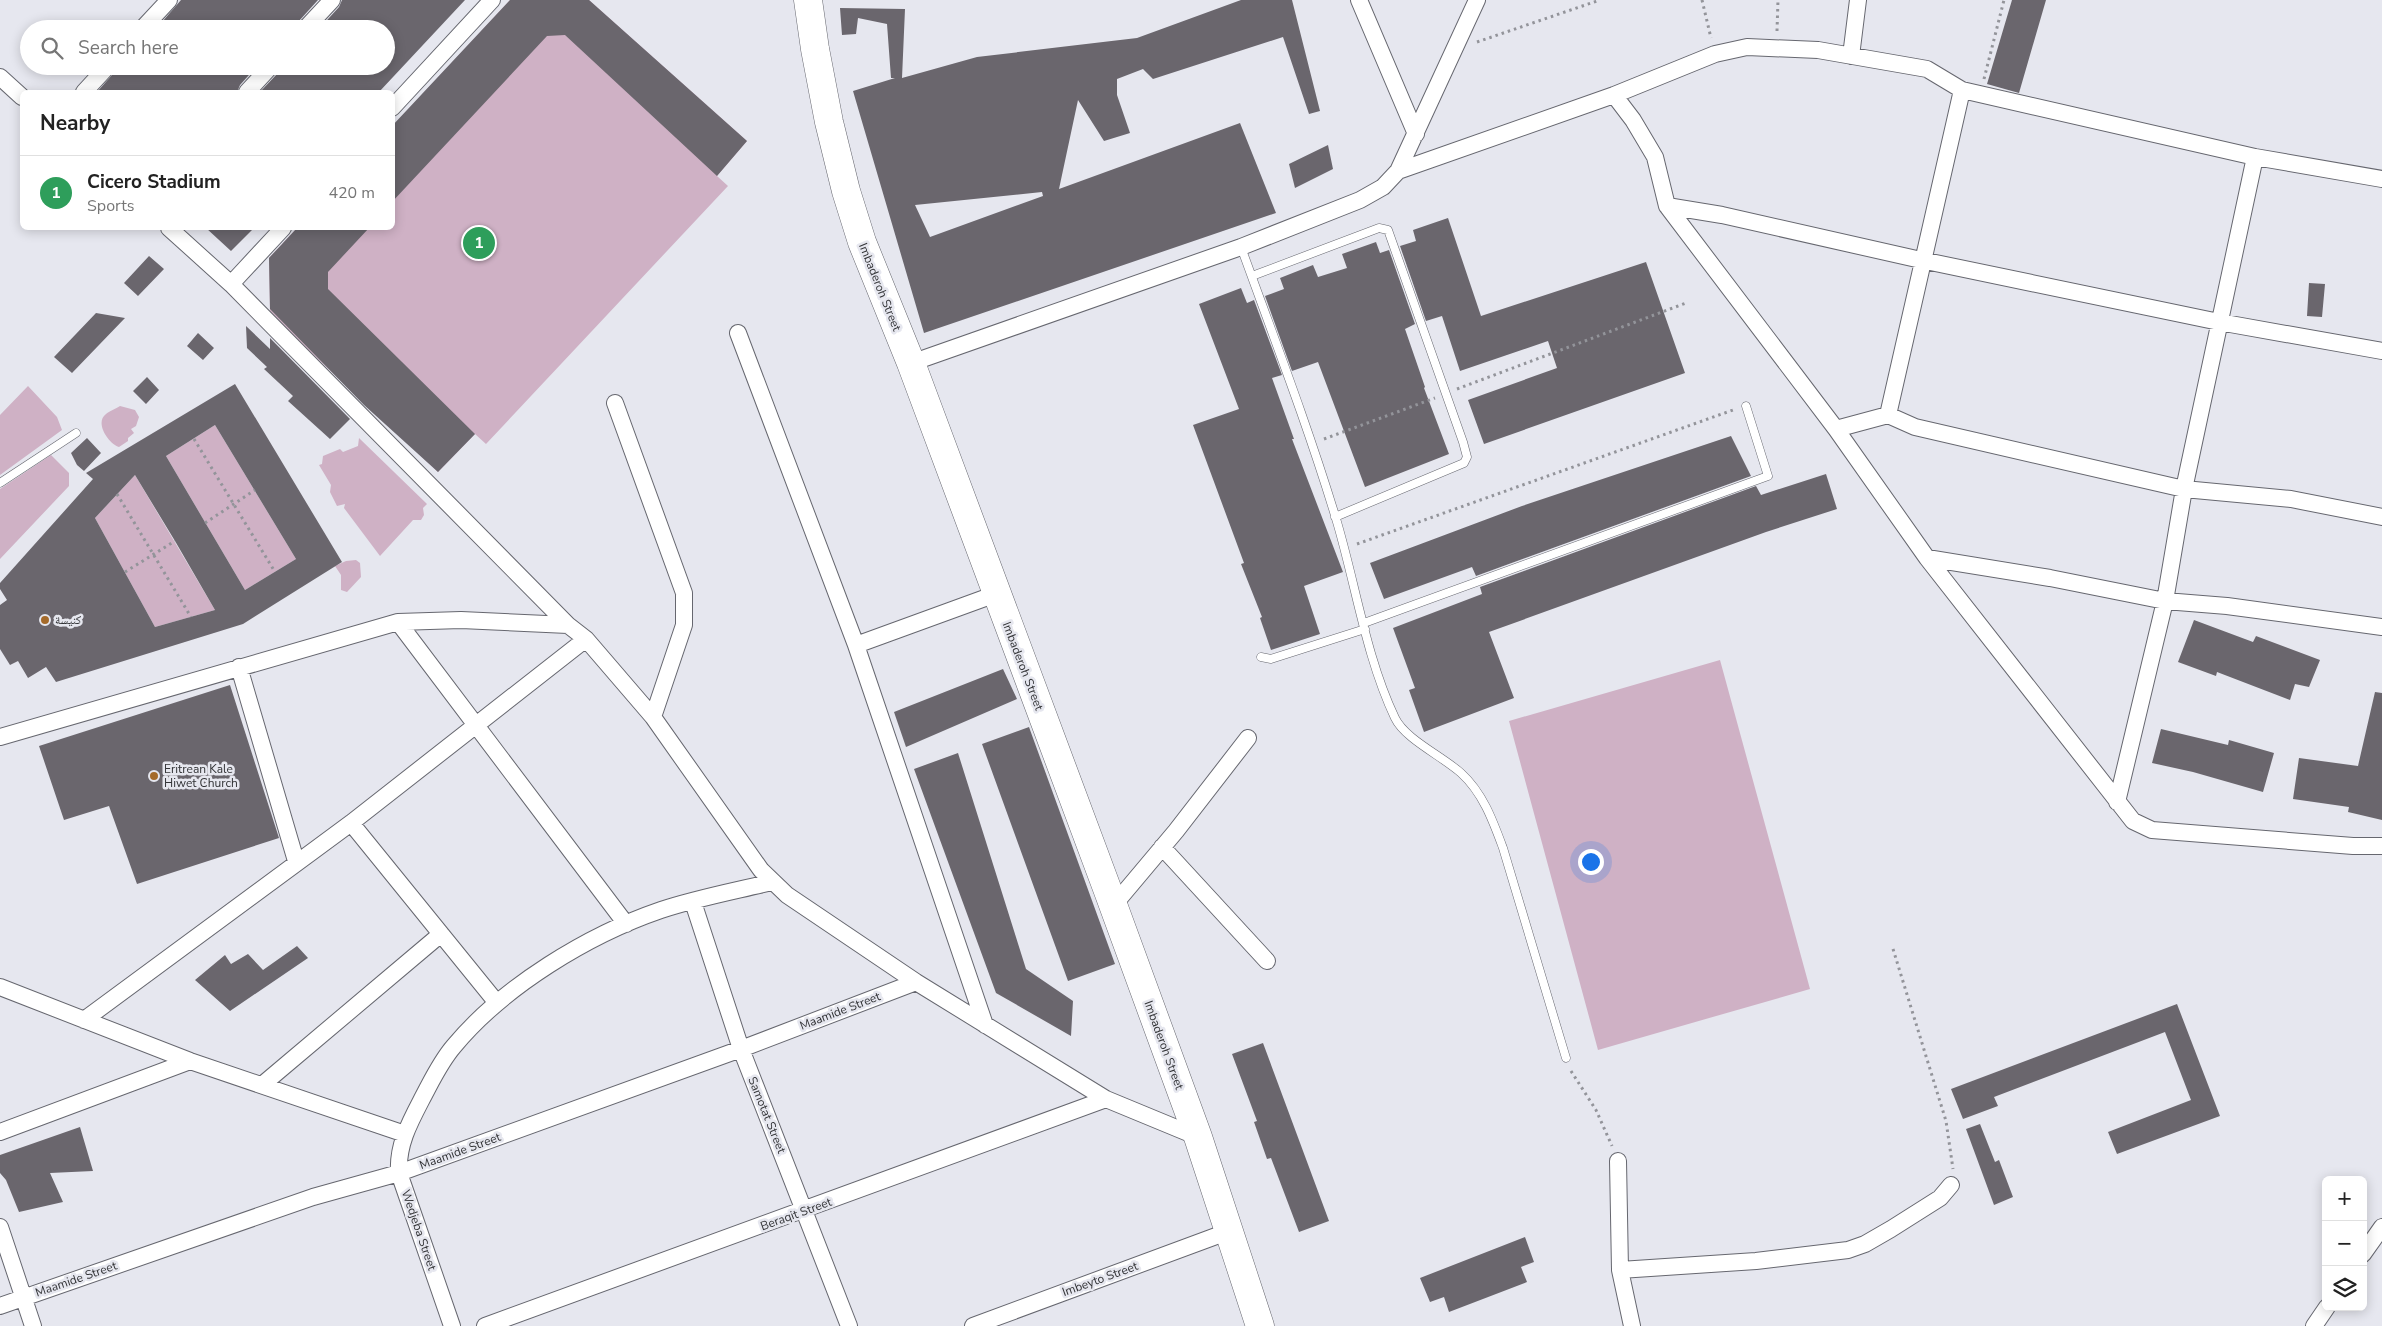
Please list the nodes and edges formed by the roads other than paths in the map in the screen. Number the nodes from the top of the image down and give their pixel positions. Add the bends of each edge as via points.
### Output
1 (169, 0) edge
2 (332, 0) edge
3 (492, 0) edge
4 (808, 0) edge
5 (1359, 0) edge
6 (1476, 0) edge
7 (1858, 0) edge
8 (150, 20) edge
9 (314, 20) edge
10 (1852, 56) junction
11 (100, 75) edge
12 (263, 75) edge
13 (0, 77) edge
14 (86, 90) edge
15 (249, 90) edge
16 (1962, 90) junction
17 (20, 95) edge
18 (1614, 95) junction
19 (395, 105) edge
20 (1416, 134) junction
21 (2255, 157) junction
22 (1398, 171) junction
23 (2382, 179) edge
24 (1667, 206) junction
25 (171, 230) edge
26 (281, 230) edge
27 (1241, 247) junction
28 (1921, 260) junction
29 (1252, 276) junction
30 (231, 284) junction
31 (2219, 322) junction
32 (738, 333) dead end
33 (2382, 351) edge
34 (911, 363) junction
35 (615, 403) dead end
36 (1746, 406) road end
37 (1888, 415) junction
38 (1836, 430) junction
39 (76, 433) dead end
40 (0, 483) edge
41 (2184, 489) junction
42 (1336, 517) junction
43 (2382, 518) edge
44 (1927, 558) junction
45 (996, 594) junction
46 (2165, 602) junction
47 (398, 622) junction
48 (568, 625) junction
49 (1365, 626) junction
50 (2382, 627) edge
51 (586, 639) junction
52 (856, 645) junction
53 (1261, 658) dead end
54 (239, 667) junction
55 (653, 718) junction
56 (475, 726) junction
57 (0, 738) edge
58 (1248, 738) dead end
59 (2117, 802) junction
60 (351, 823) junction
61 (2382, 846) edge
62 (1162, 847) junction
63 (296, 861) junction
64 (772, 882) junction
65 (693, 902) junction
66 (1113, 906) junction
67 (626, 924) junction
68 (442, 934) junction
69 (1266, 961) dead end
70 (916, 982) junction
71 (0, 987) edge
72 (497, 1004) junction
73 (84, 1020) junction
74 (985, 1025) junction
75 (741, 1049) junction
76 (1566, 1058) road end
77 (190, 1061) junction
78 (262, 1085) junction
79 (1106, 1099) junction
80 (0, 1132) edge
81 (405, 1134) junction
82 (1198, 1137) junction
83 (1618, 1161) road end
84 (399, 1173) junction
85 (1951, 1185) road end
86 (805, 1210) junction
87 (0, 1227) edge
88 (2382, 1227) edge
89 (1228, 1232) junction
90 (2367, 1248) edge
91 (1620, 1270) junction
92 (22, 1297) junction
93 (0, 1306) edge
94 (2324, 1311) edge
95 (33, 1326) edge
96 (452, 1326) edge
97 (485, 1326) edge
98 (849, 1326) edge
99 (973, 1326) edge
100 (1260, 1326) edge
101 (1632, 1326) edge
102 (2314, 1326) edge

1 - 8 street
2 - 9 street
3 - 19 street
4 - 34 highway, Imbaderoh Street via 815,49 846,191 862,242
5 - 20 street
6 - 20 street
7 - 10 street
10 - 16 street via 1927,69
10 - 18 street via 1747,47 1714,54
11 - 14 street
12 - 15 street
13 - 17 street
16 - 21 street
16 - 28 street
18 - 22 street
18 - 24 street via 1655,157
20 - 22 street
21 - 23 street
21 - 31 street
22 - 27 street via 1383,187 1360,200
24 - 28 street via 1722,215
24 - 38 street
25 - 30 street
26 - 30 street
27 - 29 lane
27 - 34 street
28 - 31 street
28 - 37 street
29 - 42 lane
29 - 42 lane via 1379,228 1388,230 1466,450 1464,463
30 - 48 street
31 - 33 street
31 - 41 street
32 - 52 street
34 - 45 highway, Imbaderoh Street
35 - 55 street via 684,593 684,625
36 - 49 lane via 1768,476
37 - 38 street
37 - 41 street via 1915,427
38 - 44 street
39 - 40 lane
41 - 43 street via 2291,499
41 - 46 street
42 - 49 lane
44 - 46 street via 2050,578
44 - 59 street
45 - 52 street
45 - 66 highway, Imbaderoh Street
46 - 50 street via 2227,606
46 - 59 street
47 - 48 street via 461,620
47 - 54 street
47 - 56 street
48 - 51 street
49 - 53 lane via 1271,660
49 - 76 lane via 1381,684 1395,719 1403,731 1461,773 1481,796 1494,822
51 - 55 street
51 - 56 street
52 - 74 street
54 - 57 street
54 - 63 street
55 - 64 street
56 - 60 street
56 - 67 street
58 - 62 street
59 - 61 street via 2133,821 2152,830
60 - 63 street
60 - 68 street
62 - 66 street
62 - 69 street
63 - 73 street
64 - 65 street, Wedjeba Street
64 - 70 street
65 - 67 street, Wedjeba Street
65 - 75 street, Samotat Street
66 - 82 highway, Imbaderoh Street
67 - 72 street, Wedjeba Street via 572,951
68 - 72 street
68 - 78 street
70 - 74 street
70 - 75 street, Maamide Street
71 - 73 street
72 - 81 street, Wedjeba Street via 468,1031 438,1068
73 - 77 street
74 - 79 street
75 - 84 street, Maamide Street
75 - 86 street, Samotat Street
77 - 78 street
77 - 80 street
78 - 81 street
79 - 82 street
79 - 86 street, Beraqit Street
81 - 84 street, Wedjeba Street via 398,1160
82 - 89 highway, Imbaderoh Street
83 - 91 street
84 - 92 street, Maamide Street via 313,1197
84 - 96 street, Wedjeba Street
85 - 91 street via 1940,1198 1891,1230 1848,1250 1756,1261
86 - 97 street, Beraqit Street
86 - 98 street, Samotat Street
87 - 92 street
88 - 90 street
89 - 99 street, Imbeyto Street
89 - 100 highway, Imbaderoh Street
91 - 101 street
92 - 93 street, Maamide Street
92 - 95 street
94 - 102 street

